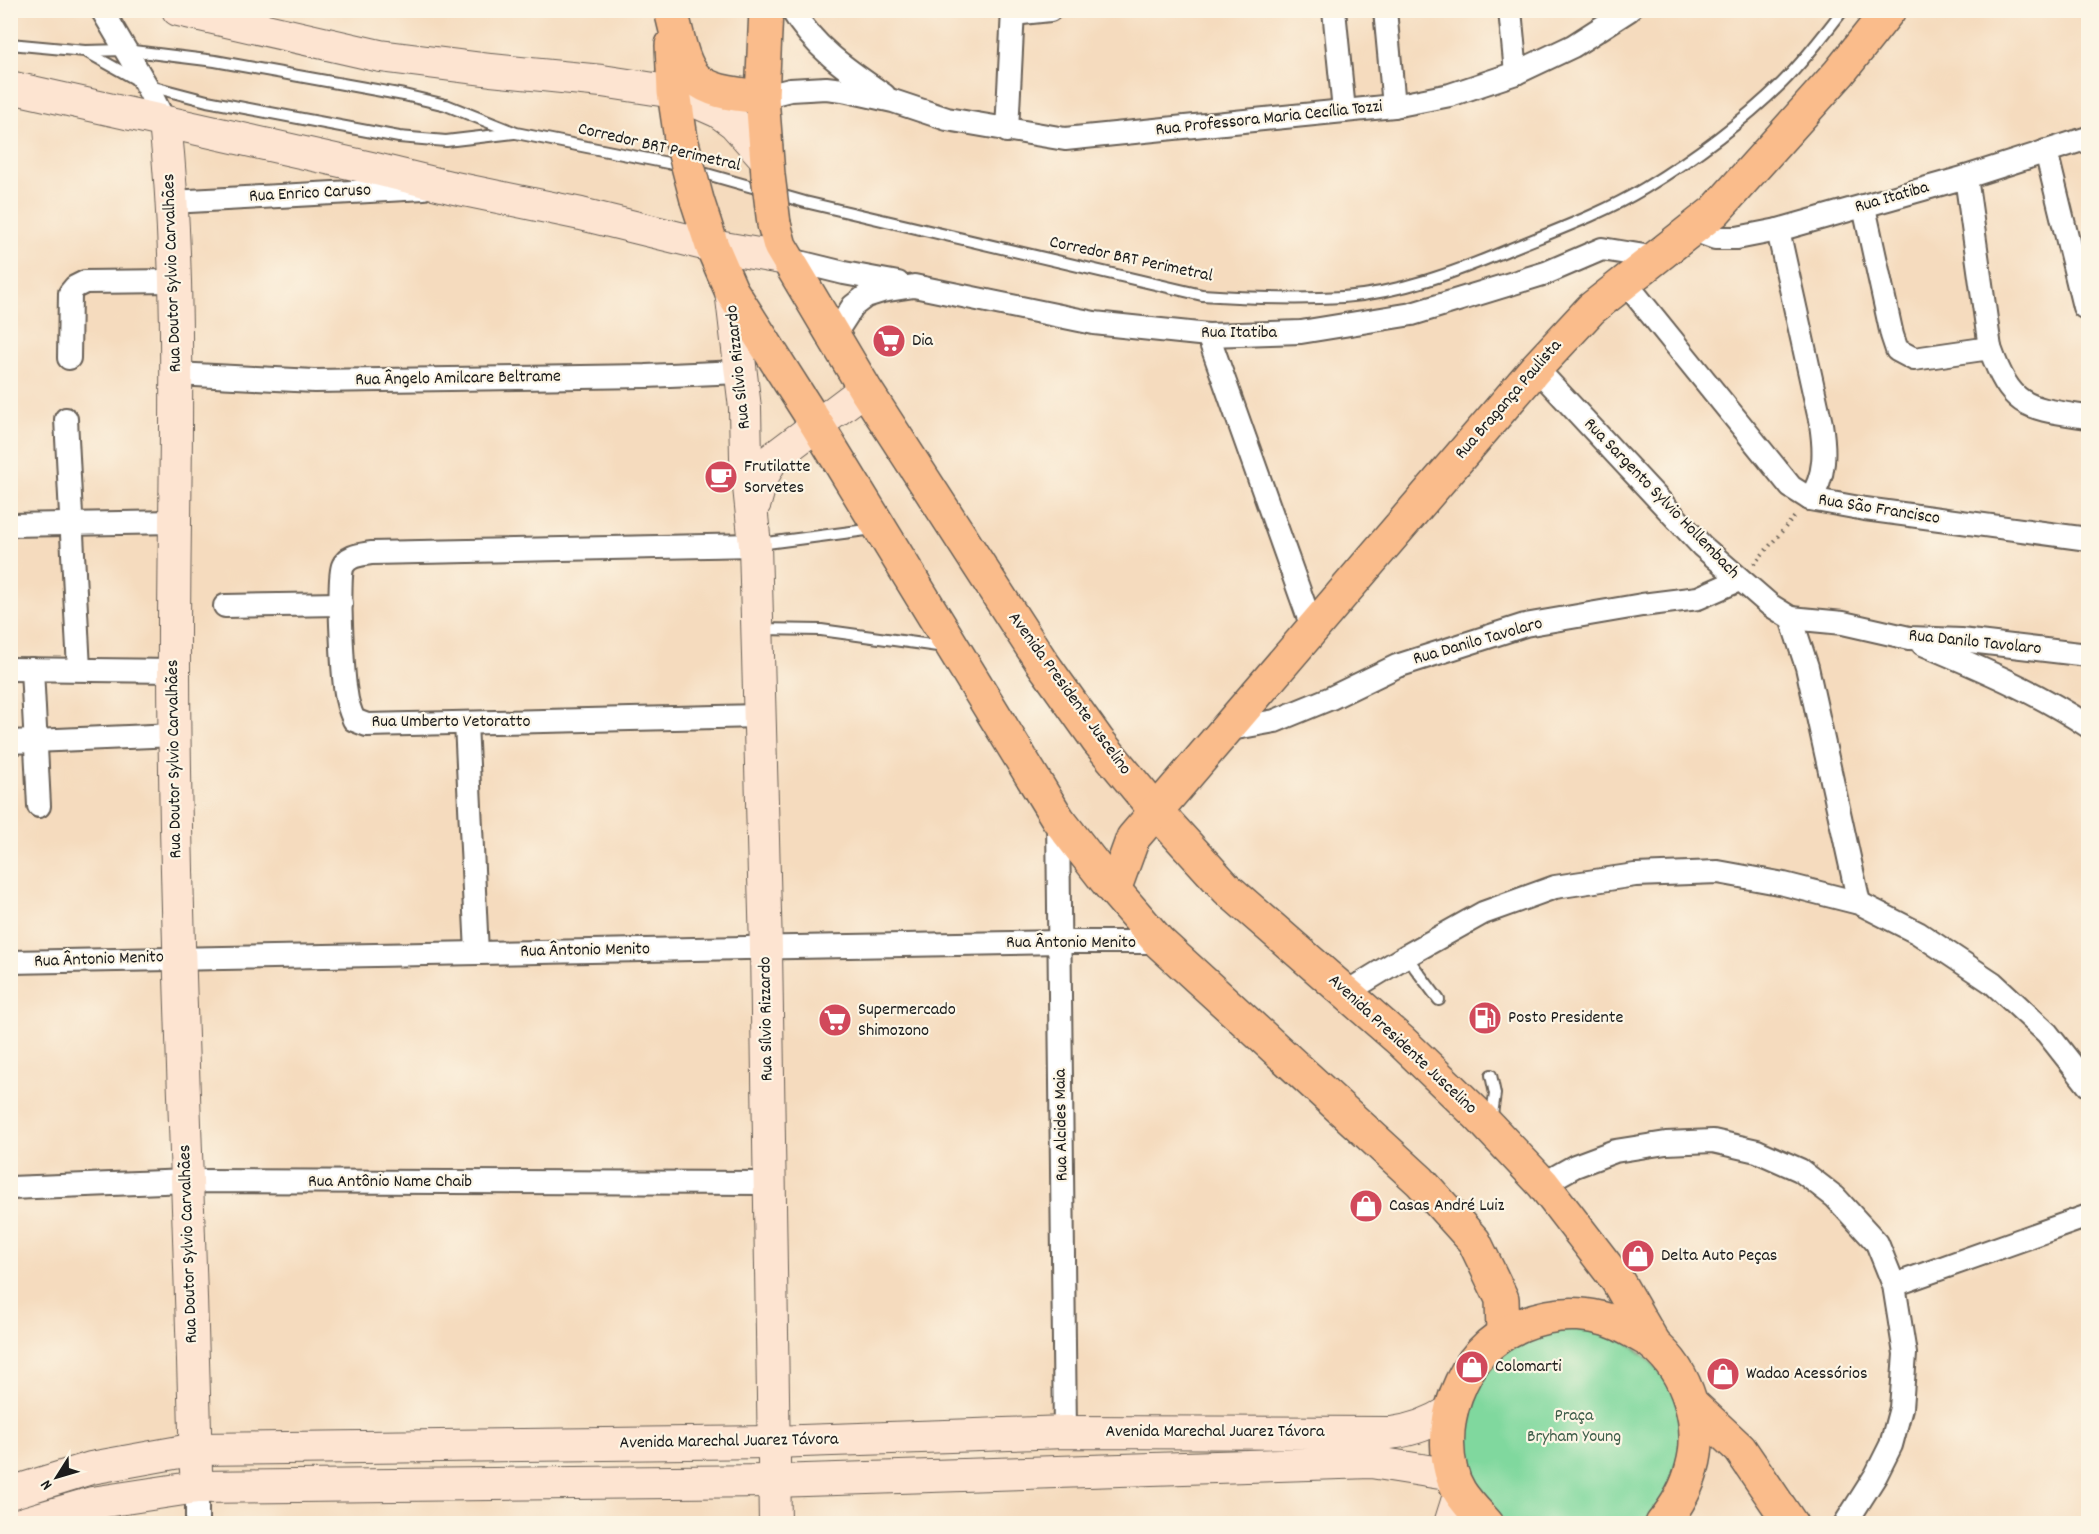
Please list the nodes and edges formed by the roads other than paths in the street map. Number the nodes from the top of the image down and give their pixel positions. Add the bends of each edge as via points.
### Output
1 (102, 10) edge
2 (178, 10) edge
3 (671, 10) edge
4 (766, 10) edge
5 (792, 10) edge
6 (1050, 10) edge
7 (1334, 10) edge
8 (1385, 10) edge
9 (1510, 10) edge
10 (1629, 10) edge
11 (1844, 10) edge
12 (1013, 12) edge
13 (1888, 12) edge
14 (10, 44) edge
15 (125, 50) junction
16 (85, 51) junction
17 (764, 63) junction
18 (1516, 73) junction
19 (146, 84) junction
20 (10, 87) edge
21 (674, 92) junction
22 (725, 93) junction
23 (762, 97) junction
24 (893, 101) junction
25 (1394, 106) junction
26 (1344, 111) junction
27 (165, 122) junction
28 (1007, 131) junction
29 (516, 133) junction
30 (2088, 138) edge
31 (2046, 151) junction
32 (767, 167) junction
33 (1966, 177) junction
34 (450, 187) junction
35 (171, 202) junction
36 (1864, 207) junction
37 (1704, 220) junction
38 (1778, 230) junction
39 (712, 246) junction
40 (1657, 258) junction
41 (787, 259) junction
42 (174, 281) junction
43 (1625, 282) junction
44 (914, 286) junction
45 (731, 290) junction
46 (2084, 307) dead end
47 (1208, 335) junction
48 (833, 337) junction
49 (1990, 348) junction
50 (69, 358) dead end
51 (1536, 368) junction
52 (176, 374) junction
53 (742, 383) junction
54 (865, 389) junction
55 (2088, 417) edge
56 (66, 419) dead end
57 (812, 428) junction
58 (1810, 499) junction
59 (175, 522) junction
60 (70, 523) junction
61 (10, 525) edge
62 (880, 528) junction
63 (753, 530) junction
64 (2088, 539) edge
65 (1739, 580) junction
66 (341, 604) junction
67 (225, 606) dead end
68 (1791, 618) junction
69 (1312, 627) junction
70 (758, 629) junction
71 (1909, 638) junction
72 (954, 648) junction
73 (2088, 655) edge
74 (21, 669) edge
75 (79, 669) junction
76 (174, 671) junction
77 (760, 716) junction
78 (466, 723) junction
79 (2088, 726) edge
80 (1224, 730) junction
81 (175, 735) junction
82 (36, 741) junction
83 (10, 742) edge
84 (39, 806) dead end
85 (1156, 811) junction
86 (1058, 819) junction
87 (1114, 890) junction
88 (1859, 903) junction
89 (1060, 942) junction
90 (1160, 942) junction
91 (766, 949) junction
92 (477, 953) junction
93 (1406, 956) junction
94 (179, 958) junction
95 (10, 962) edge
96 (1347, 992) junction
97 (1438, 1000) dead end
98 (1491, 1075) dead end
99 (2088, 1085) edge
100 (1490, 1128) junction
101 (188, 1181) junction
102 (770, 1182) junction
103 (1543, 1184) junction
104 (10, 1188) edge
105 (2088, 1216) edge
106 (1894, 1285) junction
107 (1503, 1333) junction
108 (1654, 1344) junction
109 (1691, 1403) junction
110 (1449, 1412) junction
111 (1065, 1432) junction
112 (773, 1442) junction
113 (196, 1449) junction
114 (774, 1481) junction
115 (1456, 1484) junction
116 (197, 1486) junction
117 (10, 1493) edge
118 (20, 1524) edge
119 (197, 1524) edge
120 (775, 1524) edge
121 (1450, 1524) edge
122 (1486, 1524) edge
123 (1662, 1524) edge
124 (1791, 1524) edge
125 (1845, 1524) edge

1 - 15 street, Rua Doutor Sylvio Carvalhães
2 - 21 street via 380,56
3 - 21 main road
3 - 22 main road via 683,61 691,75
4 - 17 main road, Avenida Presidente Juscelino
5 - 24 street, Rua Professora Maria Cecília Tozzi via 832,58
6 - 12 street
7 - 26 street
8 - 25 street
9 - 18 street
10 - 18 street, Rua Professora Maria Cecília Tozzi via 1573,46
11 - 29 lane, Corredor BRT Perimetral via 1783,82 1754,109 1711,145 1643,189 1579,222 1457,271 1400,288 1344,297 1202,295 805,202 668,164
12 - 28 street
13 - 37 main road, Rua Bragança Paulista via 1839,72
14 - 16 lane, Corredor BRT Perimetral
15 - 16 lane, Corredor BRT Perimetral
15 - 19 street, Rua Doutor Sylvio Carvalhães
15 - 29 lane, Corredor BRT Perimetral via 215,61 404,94 446,105
16 - 19 lane, Corredor BRT Perimetral
17 - 22 main road
17 - 23 main road, Avenida Presidente Juscelino
18 - 25 street, Rua Professora Maria Cecília Tozzi via 1450,95
19 - 27 street, Rua Doutor Sylvio Carvalhães
19 - 29 lane, Corredor BRT Perimetral via 207,101 399,137 446,141
20 - 27 street
21 - 32 street via 734,123
21 - 39 main road, bridge via 696,200
22 - 23 main road
23 - 24 street, Rua Professora Maria Cecília Tozzi via 790,90 826,88
23 - 32 main road, Avenida Presidente Juscelino
24 - 28 street, Rua Professora Maria Cecília Tozzi via 947,119
25 - 26 street, Rua Professora Maria Cecília Tozzi
26 - 28 street, Rua Professora Maria Cecília Tozzi via 1065,139
27 - 34 street
27 - 35 street, Rua Doutor Sylvio Carvalhães
30 - 31 street, Rua Itatiba
31 - 33 street, Rua Itatiba
31 - 46 street
32 - 41 main road, Avenida Presidente Juscelino, bridge via 774,224
33 - 36 street, Rua Itatiba
33 - 49 street
34 - 35 street, Rua Enrico Caruso
34 - 39 street
35 - 42 street, Rua Doutor Sylvio Carvalhães
36 - 38 street, Rua Itatiba
36 - 49 street via 1897,350 1914,359
37 - 38 street, Rua Itatiba via 1715,238
37 - 40 main road, Rua Bragança Paulista
38 - 58 street via 1825,452
39 - 41 street
39 - 45 main road
40 - 43 main road, Rua Bragança Paulista
40 - 47 street, Rua Itatiba via 1602,249 1546,273 1412,314 1301,332
41 - 44 street
41 - 48 main road, Avenida Presidente Juscelino
42 - 50 street via 85,282 75,287 70,293
42 - 52 street, Rua Doutor Sylvio Carvalhães
43 - 51 main road, Rua Bragança Paulista via 1591,309
43 - 58 street, Rua São Francisco via 1791,487
44 - 47 street, Rua Itatiba via 1094,323
44 - 48 street, Rua Itatiba via 866,296 853,306
45 - 53 street, Rua Sílvio Rizzardo
45 - 57 main road
47 - 69 street
48 - 54 main road, Avenida Presidente Juscelino
49 - 55 street via 2000,375 2024,403
51 - 65 street, Rua Sargento Sylvio Hollembach via 1702,546
51 - 69 main road, Rua Bragança Paulista
52 - 53 street, Rua Ângelo Amilcare Beltrame via 314,381 646,376
52 - 59 street, Rua Doutor Sylvio Carvalhães
53 - 57 street via 766,436 775,441 786,440
53 - 63 street, Rua Sílvio Rizzardo
54 - 57 street, Rua Sílvio Rizzardo
54 - 85 main road, Avenida Presidente Juscelino via 1041,661 1098,741
56 - 60 street
57 - 62 main road
57 - 63 street, Rua Sílvio Rizzardo via 765,468
58 - 64 street, Rua São Francisco
59 - 60 street
59 - 76 street, Rua Doutor Sylvio Carvalhães
60 - 61 street
60 - 75 street
62 - 63 lane
62 - 72 main road
63 - 66 street, Rua Umberto Vetoratto via 352,556 341,573
63 - 70 street, Rua Sílvio Rizzardo
65 - 68 street, Rua Sargento Sylvio Hollembach
65 - 80 street, Rua Danilo Tavolaro via 1698,598 1526,625 1397,666 1275,721
66 - 67 street
66 - 78 street, Rua Umberto Vetoratto via 345,690 354,720 368,725
68 - 71 street, Rua Danilo Tavolaro via 1843,623
68 - 88 street via 1807,666
69 - 80 main road, Rua Bragança Paulista
70 - 72 lane via 820,630
70 - 77 street, Rua Sílvio Rizzardo
71 - 73 street, Rua Danilo Tavolaro
71 - 79 street via 2007,681
72 - 86 main road
74 - 75 street
74 - 82 street
75 - 76 street
76 - 81 street, Rua Doutor Sylvio Carvalhães
77 - 78 street, Rua Umberto Vetoratto
77 - 91 street, Rua Sílvio Rizzardo
78 - 92 street
80 - 85 main road, Rua Bragança Paulista
81 - 82 street
81 - 94 street, Rua Doutor Sylvio Carvalhães
82 - 83 street
82 - 84 street
85 - 87 main road, Rua Bragança Paulista via 1133,838
85 - 96 main road, Avenida Presidente Juscelino via 1227,889
86 - 87 main road
86 - 89 street, Rua Alcides Maia
87 - 90 main road
88 - 93 street via 1718,872 1635,875 1555,887 1483,913
88 - 99 street via 1918,933 1993,983 2047,1033
89 - 90 street, Rua Ântonio Menito
89 - 91 street, Rua Ântonio Menito
89 - 111 street, Rua Alcides Maia
90 - 107 main road via 1420,1181 1474,1241 1502,1299
91 - 92 street, Rua Ântonio Menito
91 - 102 street, Rua Sílvio Rizzardo
92 - 94 street, Rua Ântonio Menito
93 - 96 street
93 - 97 lane
94 - 95 street, Rua Ântonio Menito
94 - 101 street, Rua Doutor Sylvio Carvalhães
96 - 100 main road, Avenida Presidente Juscelino
98 - 100 lane via 1495,1094
100 - 103 main road, Avenida Presidente Juscelino
101 - 102 street, Rua Antônio Name Chaib
101 - 104 street, Rua Antônio Name Chaib
101 - 113 street, Rua Doutor Sylvio Carvalhães
102 - 112 street, Rua Sílvio Rizzardo
103 - 106 street via 1575,1166 1615,1151 1666,1143 1713,1141 1757,1151 1800,1170 1835,1197 1877,1243
103 - 108 main road, Avenida Presidente Juscelino via 1617,1280
105 - 106 street
106 - 125 street via 1905,1354 1901,1408 1881,1465
107 - 108 main road via 1538,1318 1575,1313 1617,1322
107 - 110 main road via 1465,1371
108 - 109 main road via 1670,1361
109 - 123 main road via 1696,1435 1693,1467 1682,1497
109 - 124 main road via 1740,1449
110 - 111 street, Avenida Marechal Juarez Távora via 1426,1425 1391,1433
110 - 115 main road via 1447,1444
111 - 112 street, Avenida Marechal Juarez Távora
112 - 113 street, Avenida Marechal Juarez Távora
112 - 114 street, Rua Sílvio Rizzardo
113 - 116 street, Rua Doutor Sylvio Carvalhães
113 - 117 street, Avenida Marechal Juarez Távora via 91,1468
114 - 115 street, Avenida Marechal Juarez Távora via 1371,1462
114 - 116 street, Avenida Marechal Juarez Távora
114 - 120 street, Rua Sílvio Rizzardo
115 - 121 street
115 - 122 main road
116 - 118 street, Avenida Marechal Juarez Távora via 92,1503
116 - 119 street, Rua Doutor Sylvio Carvalhães

